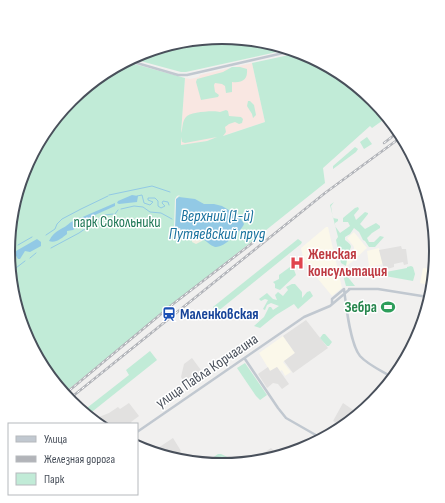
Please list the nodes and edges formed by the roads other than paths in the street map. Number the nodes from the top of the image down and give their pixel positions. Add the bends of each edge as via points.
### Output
1 (283, 53) edge
2 (136, 63) edge
3 (344, 291) junction
4 (336, 296) junction
5 (425, 297) edge
6 (338, 299) junction
7 (332, 304) junction
8 (346, 307) junction
9 (244, 360) junction
10 (389, 375) edge
11 (138, 431) edge
12 (317, 436) edge

1 - 2 street via 187,75 178,75
3 - 4 street
3 - 5 street via 350,288 378,289
3 - 6 street, улица Павла Корчагина
3 - 8 street
4 - 6 street
4 - 7 street via 332,299
6 - 7 street, улица Павла Корчагина
6 - 8 street via 344,302
7 - 9 street, улица Павла Корчагина via 304,317
8 - 10 street via 360,355
9 - 11 street, улица Павла Корчагина
9 - 12 street via 286,418

